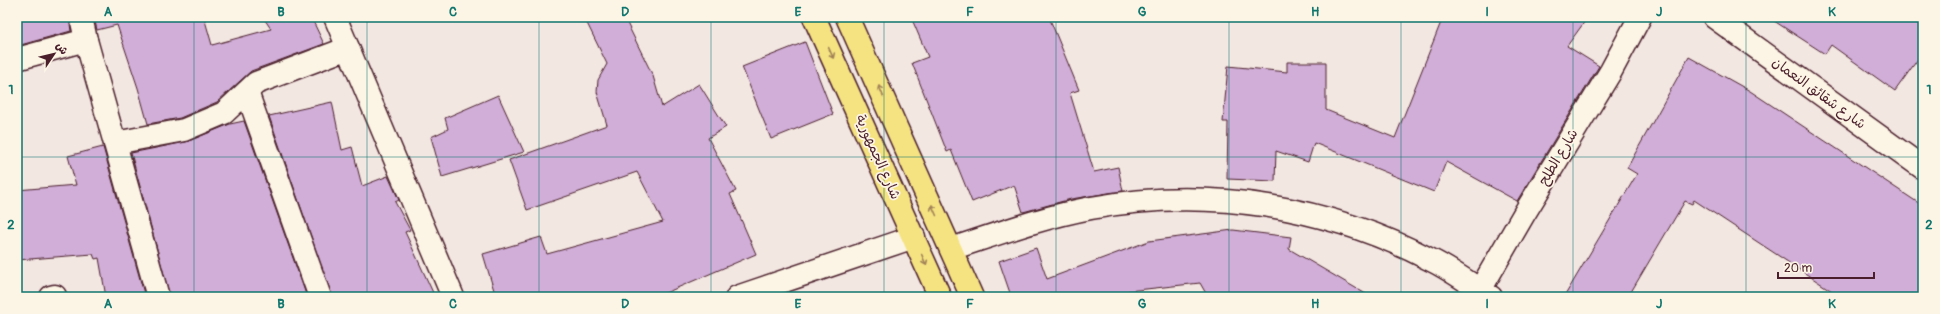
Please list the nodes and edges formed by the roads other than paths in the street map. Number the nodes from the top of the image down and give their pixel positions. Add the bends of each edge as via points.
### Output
1 (81, 17) edge
2 (335, 17) edge
3 (814, 17) edge
4 (847, 17) edge
5 (1640, 17) edge
6 (1714, 17) edge
7 (86, 40) junction
8 (348, 48) junction
9 (17, 59) edge
10 (246, 92) junction
11 (115, 143) junction
12 (1923, 168) edge
13 (914, 237) junction
14 (952, 249) junction
15 (1483, 295) edge
16 (158, 297) edge
17 (320, 297) edge
18 (453, 297) edge
19 (737, 297) edge
20 (940, 297) edge
21 (972, 297) edge

1 - 7 street
2 - 8 street
3 -> 13 main road, شارع الجمهورية
14 -> 4 main road, شارع الجمهورية
5 - 15 street, شارع الطلح via 1611,71 1524,214
6 - 12 street, شارع شقائق النعمان
7 - 9 street
7 - 11 street
8 - 10 street via 256,83
8 - 18 street
10 - 11 street via 224,113 184,130
10 - 17 street
11 - 16 street
13 - 19 street
13 -> 20 main road, شارع الجمهورية
14 - 15 street via 1044,219 1091,208 1138,201 1228,200 1276,207 1338,221 1389,240 1435,262
14 - 21 main road, شارع الجمهورية

